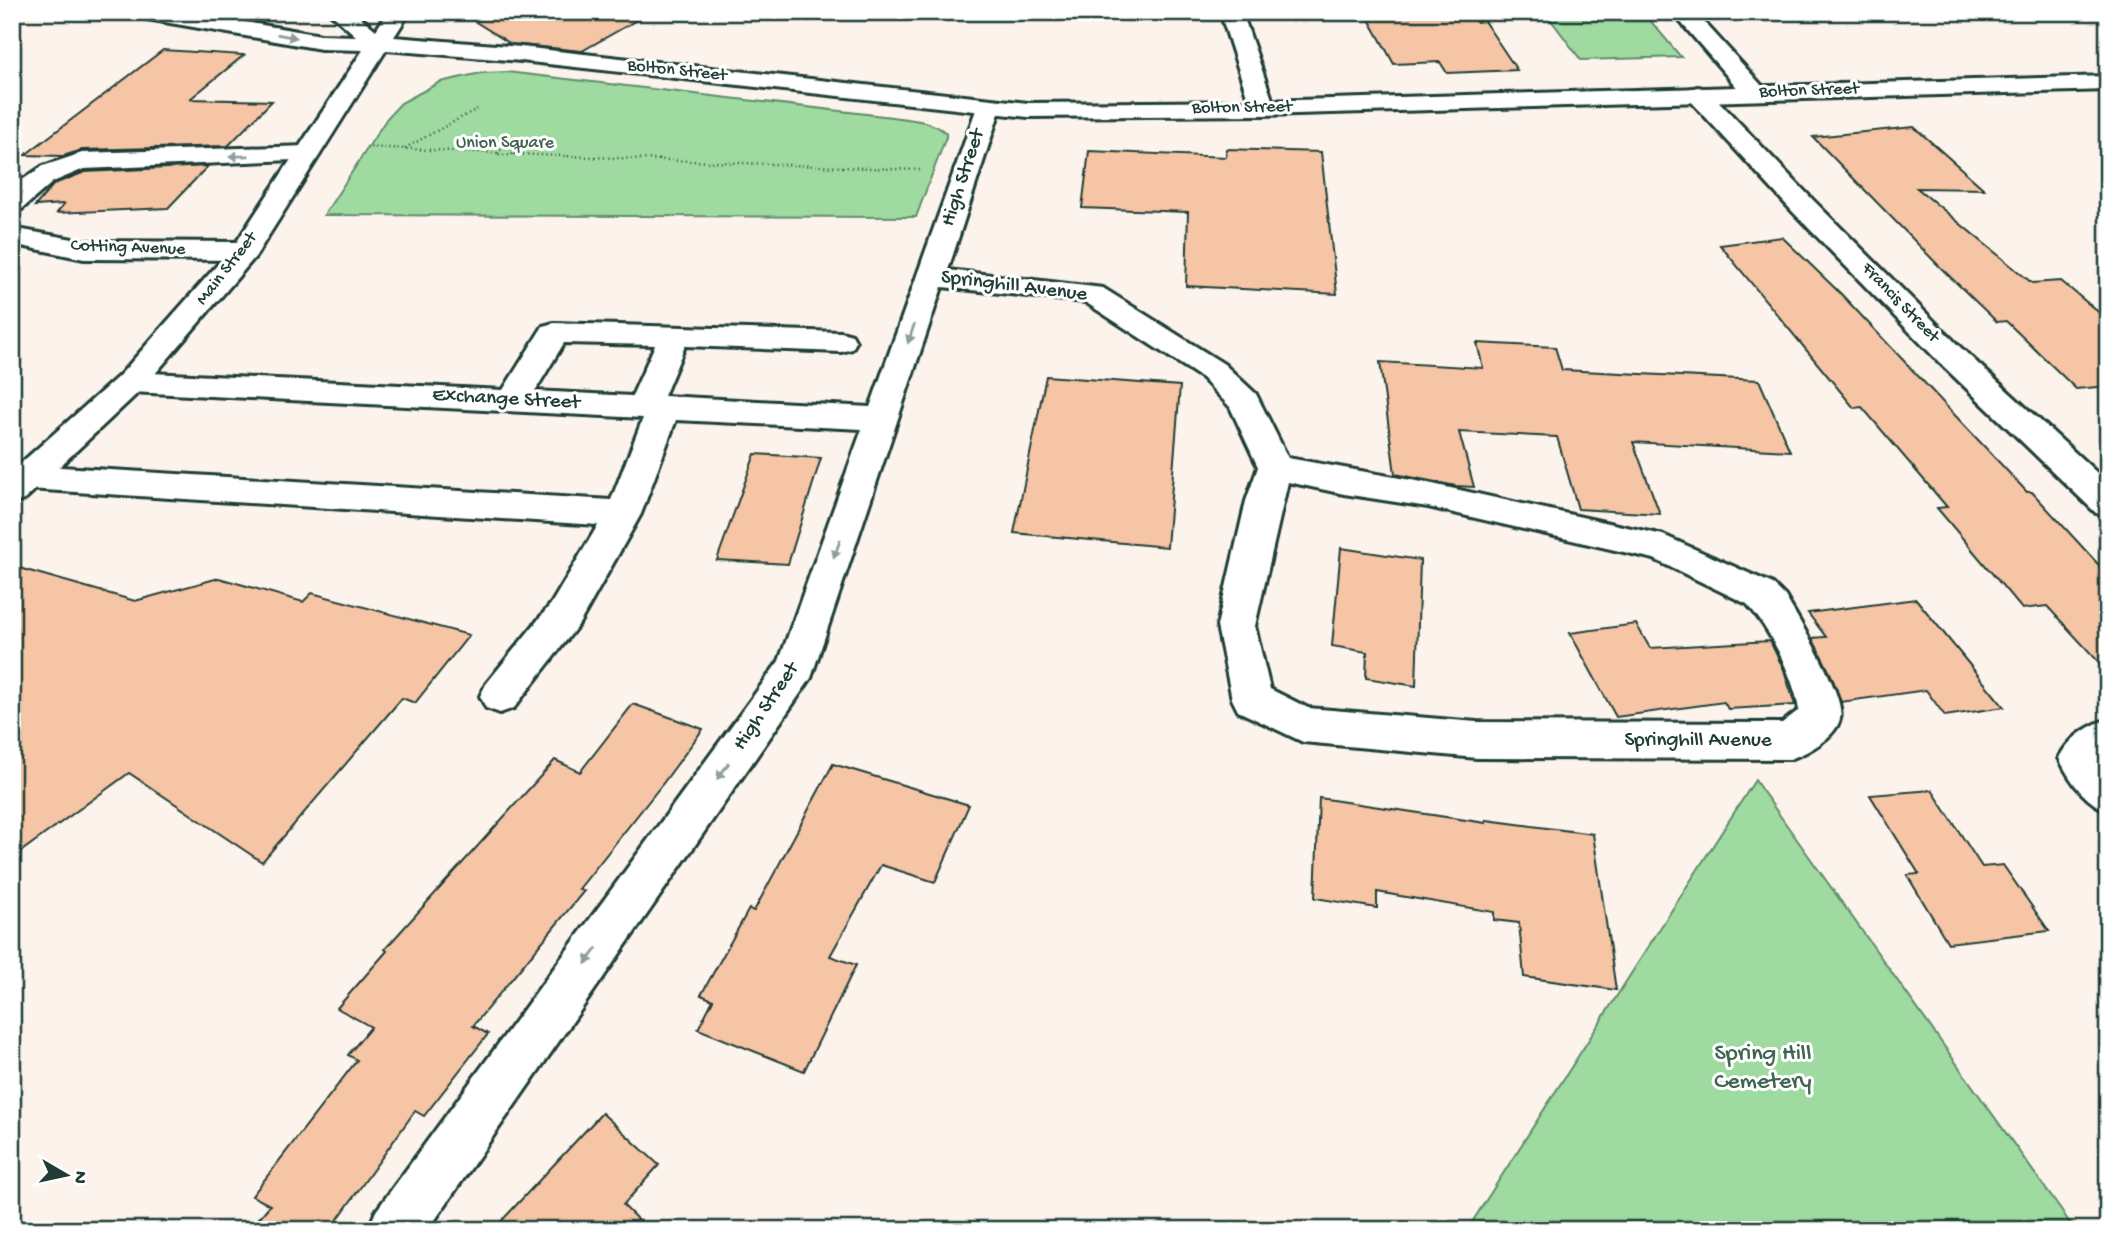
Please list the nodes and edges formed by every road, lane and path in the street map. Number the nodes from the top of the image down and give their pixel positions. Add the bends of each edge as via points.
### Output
1 (147, 12) edge
2 (340, 12) edge
3 (399, 12) edge
4 (1231, 12) edge
5 (1683, 12) edge
6 (379, 43) junction
7 (2108, 83) edge
8 (1755, 93) junction
9 (1698, 94) junction
10 (989, 107) junction
11 (1263, 108) junction
12 (477, 109) dead end
13 (366, 147) dead end
14 (404, 148) junction
15 (497, 153) junction
16 (307, 154) junction
17 (514, 154) junction
18 (900, 170) dead end
19 (12, 203) edge
20 (12, 236) edge
21 (245, 251) junction
22 (930, 277) junction
23 (674, 336) junction
24 (841, 342) dead end
25 (131, 382) junction
26 (513, 400) junction
27 (654, 406) junction
28 (881, 419) junction
29 (1275, 467) junction
30 (20, 484) edge
31 (2108, 504) edge
32 (624, 514) junction
33 (500, 696) dead end
34 (2108, 736) edge
35 (2108, 792) edge
36 (395, 1230) edge

1 -> 6 street, Bolton Street via 321,42
2 - 6 street
3 - 6 street, Main Street
4 - 11 street
5 - 8 street
6 - 10 street, Bolton Street via 534,55
6 - 16 street, Main Street
7 - 8 street, Bolton Street
8 - 9 street, Bolton Street
9 - 11 street, Bolton Street
9 - 31 street, Francis Street via 1950,355
10 - 11 street, Bolton Street via 1122,111
10 - 22 street, High Street
12 - 14 path
13 - 14 path
14 - 15 path
15 - 17 path via 503,158
15 - 17 path via 509,148
16 -> 19 street via 82,161 55,168
16 - 21 street, Main Street
17 - 18 path
20 - 21 street, Cotting Avenue via 84,250
21 - 25 street, Main Street
22 -> 28 street, High Street
22 - 29 street, Springhill Avenue via 1093,294 1213,371 1244,402
23 - 24 street
23 - 26 street via 554,333
23 - 27 street
25 - 26 street, Exchange Street
25 - 30 street, Main Street
26 - 27 street, Exchange Street
27 - 28 street, Exchange Street
27 - 32 street
28 -> 36 street, High Street via 797,667
29 - 29 street, Springhill Avenue via 1429,495 1663,548 1767,599 1817,692 1821,717 1790,741 1477,740 1303,725 1252,699 1236,626
30 - 32 street
32 - 33 street via 565,614
34 - 35 street via 2080,758

